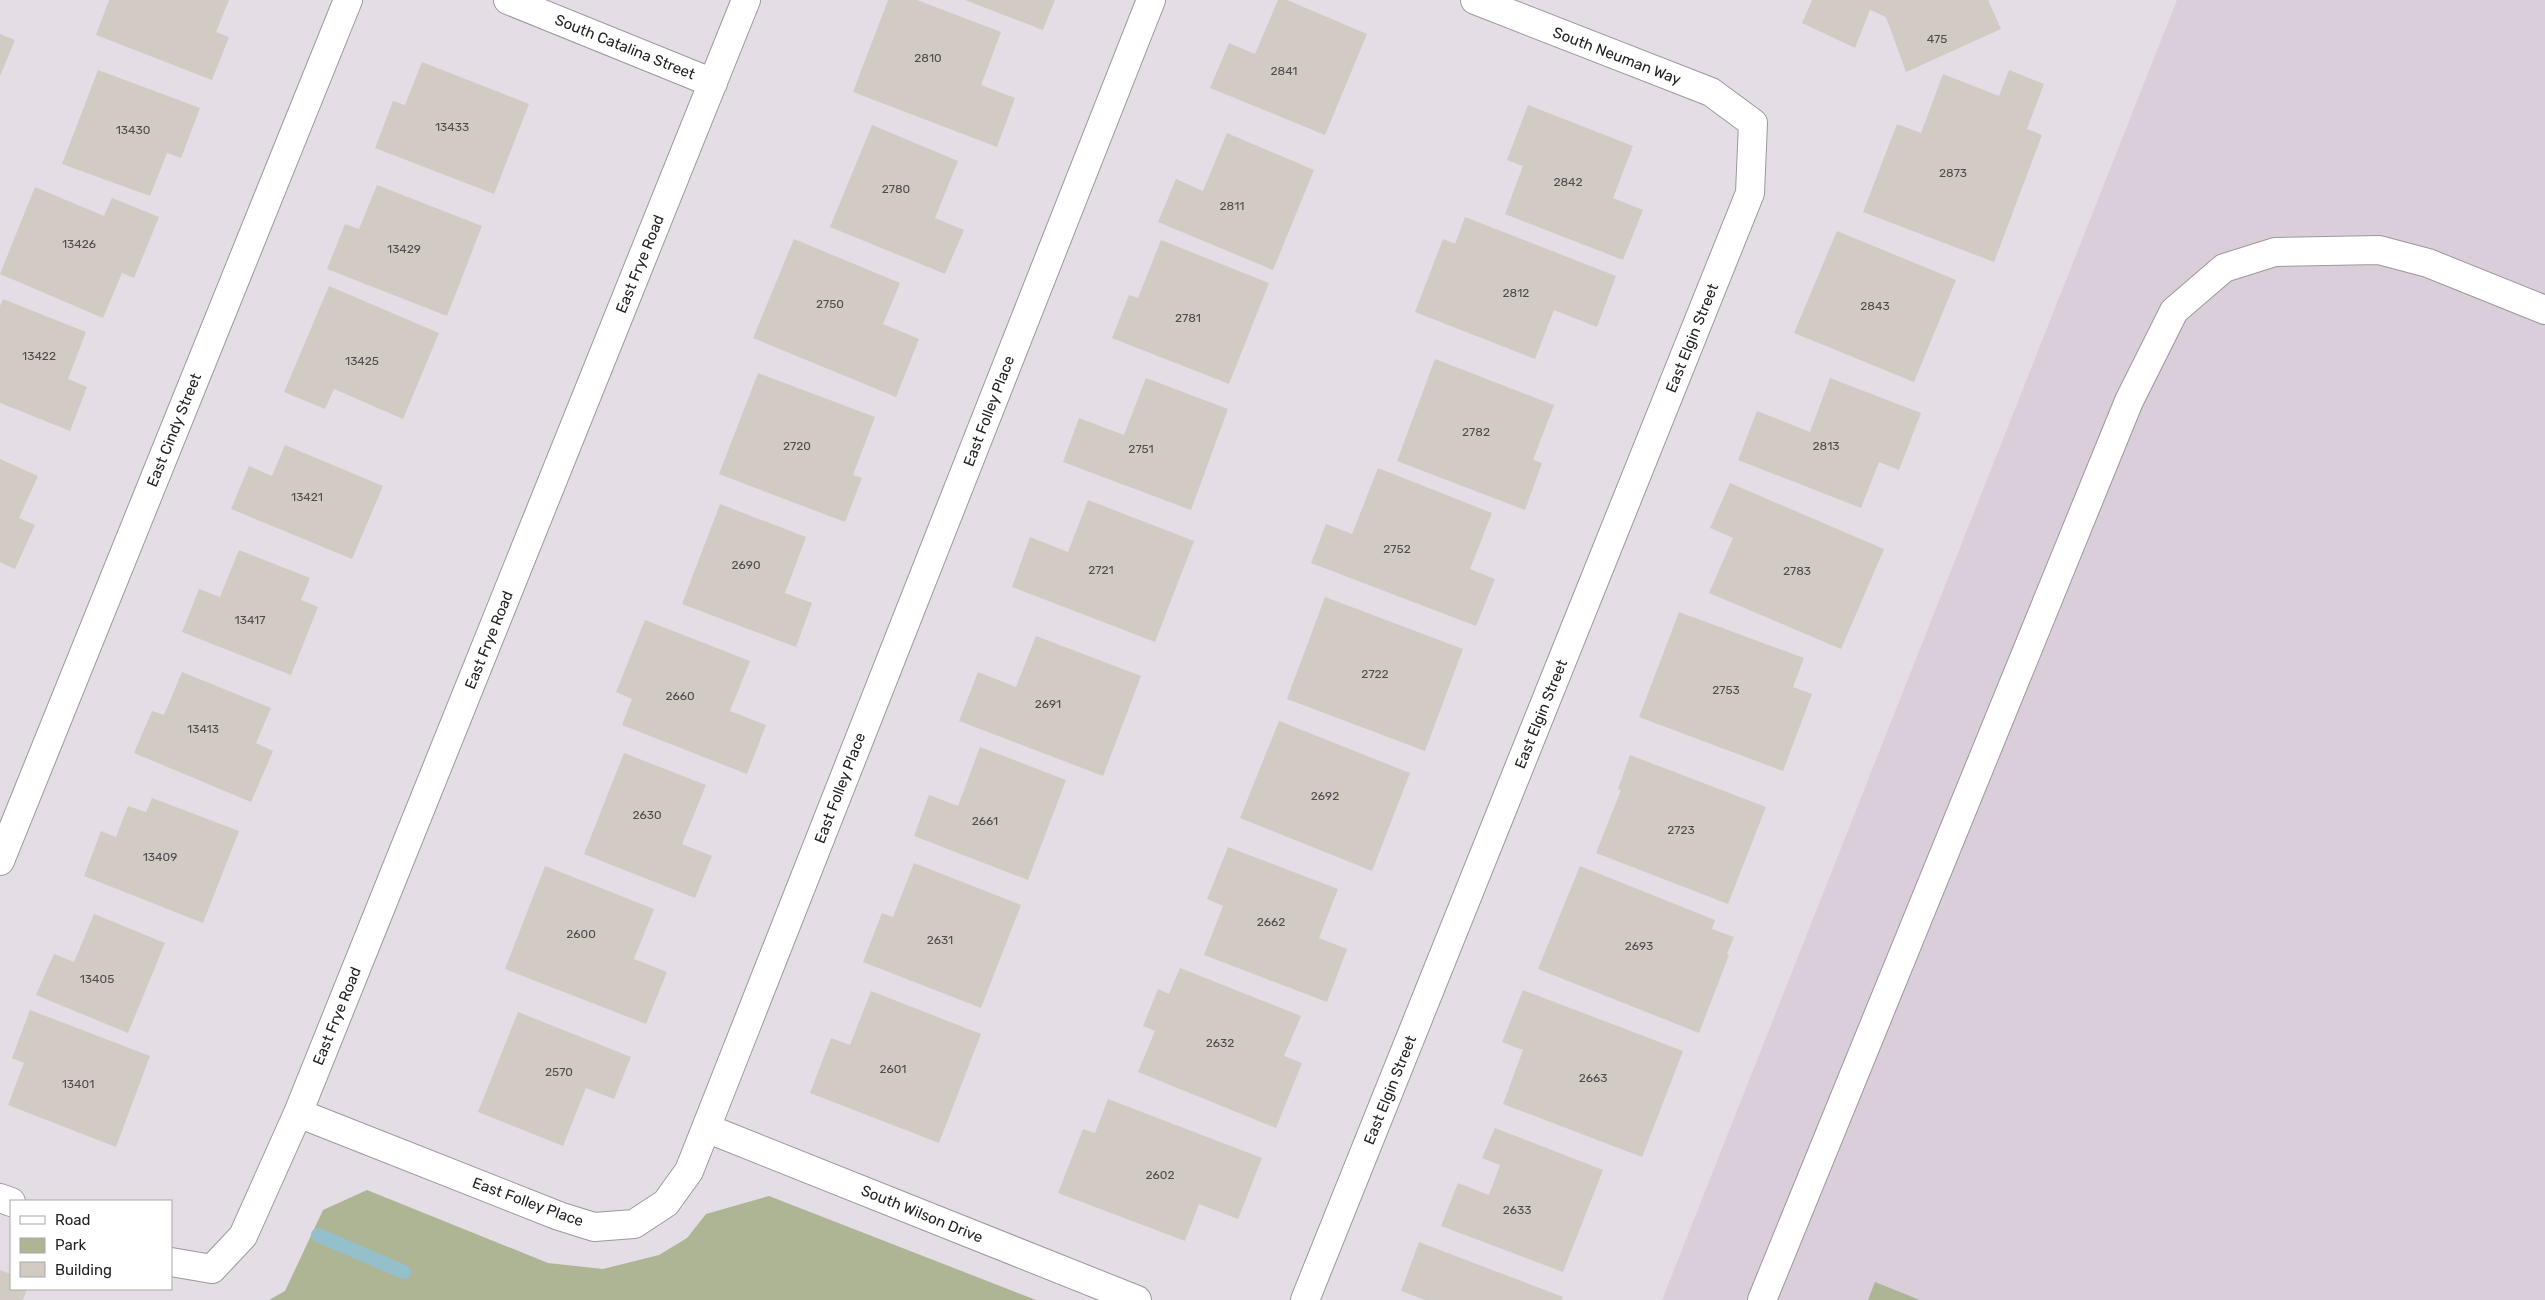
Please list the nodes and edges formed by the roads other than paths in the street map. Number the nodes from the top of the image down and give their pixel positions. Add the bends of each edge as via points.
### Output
1 (348, 0) edge
2 (508, 0) edge
3 (746, 0) edge
4 (1151, 0) edge
5 (1475, 0) edge
6 (713, 83) junction
7 (1753, 123) joint
8 (2545, 310) edge
9 (0, 861) edge
10 (298, 1113) junction
11 (706, 1128) junction
12 (172, 1262) edge
13 (1137, 1300) edge
14 (1305, 1300) edge
15 (1762, 1300) edge

1 - 9 street, East Cindy Street
2 - 6 street, South Catalina Street
3 - 6 street, East Frye Road
4 - 11 street, East Folley Place
5 - 7 street, South Neuman Way via 1711,92
6 - 10 street, East Frye Road
7 - 14 street, East Elgin Street via 1750,194
8 - 15 street via 2428,263 2371,250 2275,252 2233,265 2224,268 2174,311 2128,401
10 - 11 street, East Folley Place via 594,1227 634,1224 666,1203 689,1171
10 - 12 street, East Frye Road via 243,1236 212,1269
11 - 13 street, South Wilson Drive

